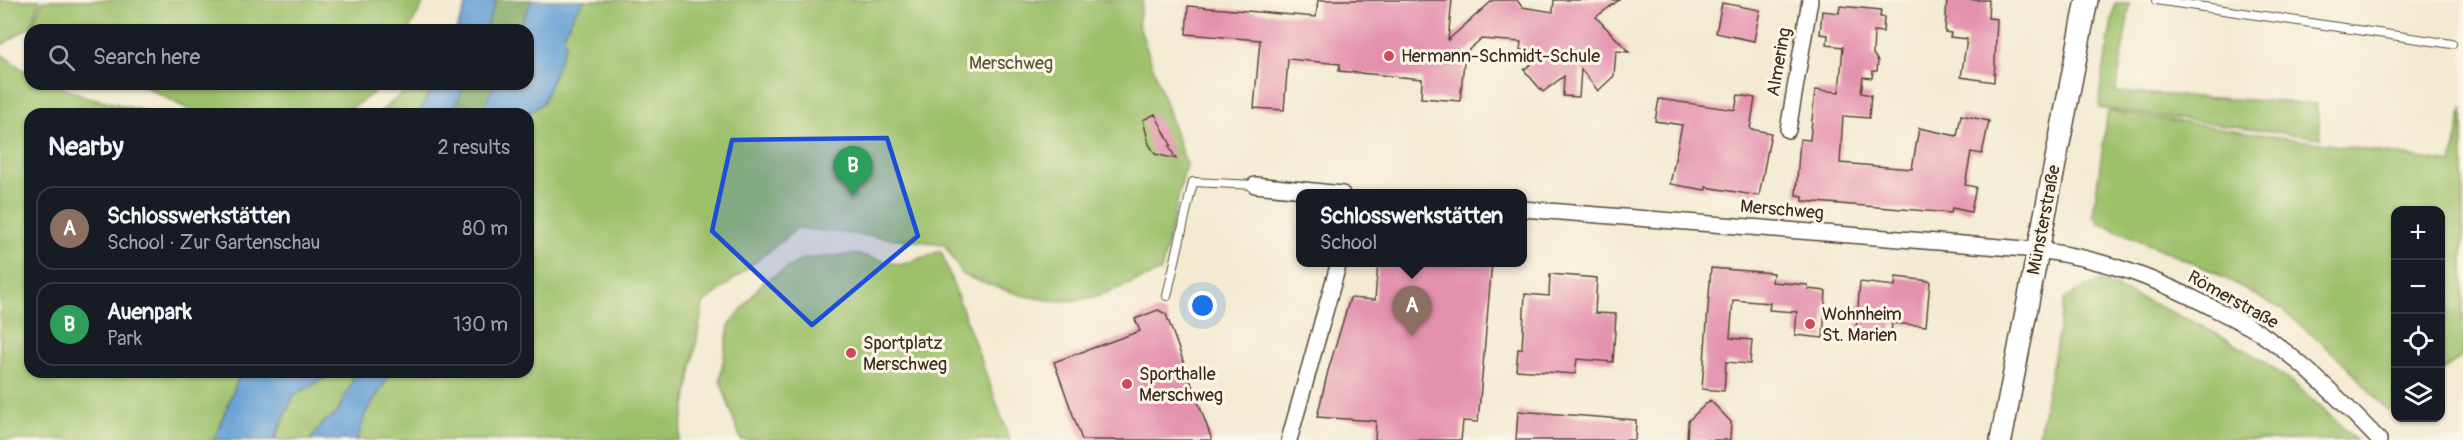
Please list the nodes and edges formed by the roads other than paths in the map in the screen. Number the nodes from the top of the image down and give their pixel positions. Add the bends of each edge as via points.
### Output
1 (1810, 0) edge
2 (2087, 0) edge
3 (2156, 0) edge
4 (2452, 44) dead end
5 (1788, 130) dead end
6 (1255, 185) joint
7 (1296, 189) edge
8 (1527, 209) edge
9 (2038, 250) junction
10 (1338, 267) edge
11 (1167, 296) dead end
12 (1289, 440) edge
13 (2001, 440) edge
14 (2379, 440) edge

1 - 5 street, Almering
2 - 9 main road, Münsterstraße
3 - 4 lane
6 - 7 street
6 - 11 lane via 1193,182
8 - 9 street, Merschweg
9 - 13 main road, Münsterstraße
9 - 14 street, Römerstraße via 2136,272 2259,332 2314,375
10 - 12 street

